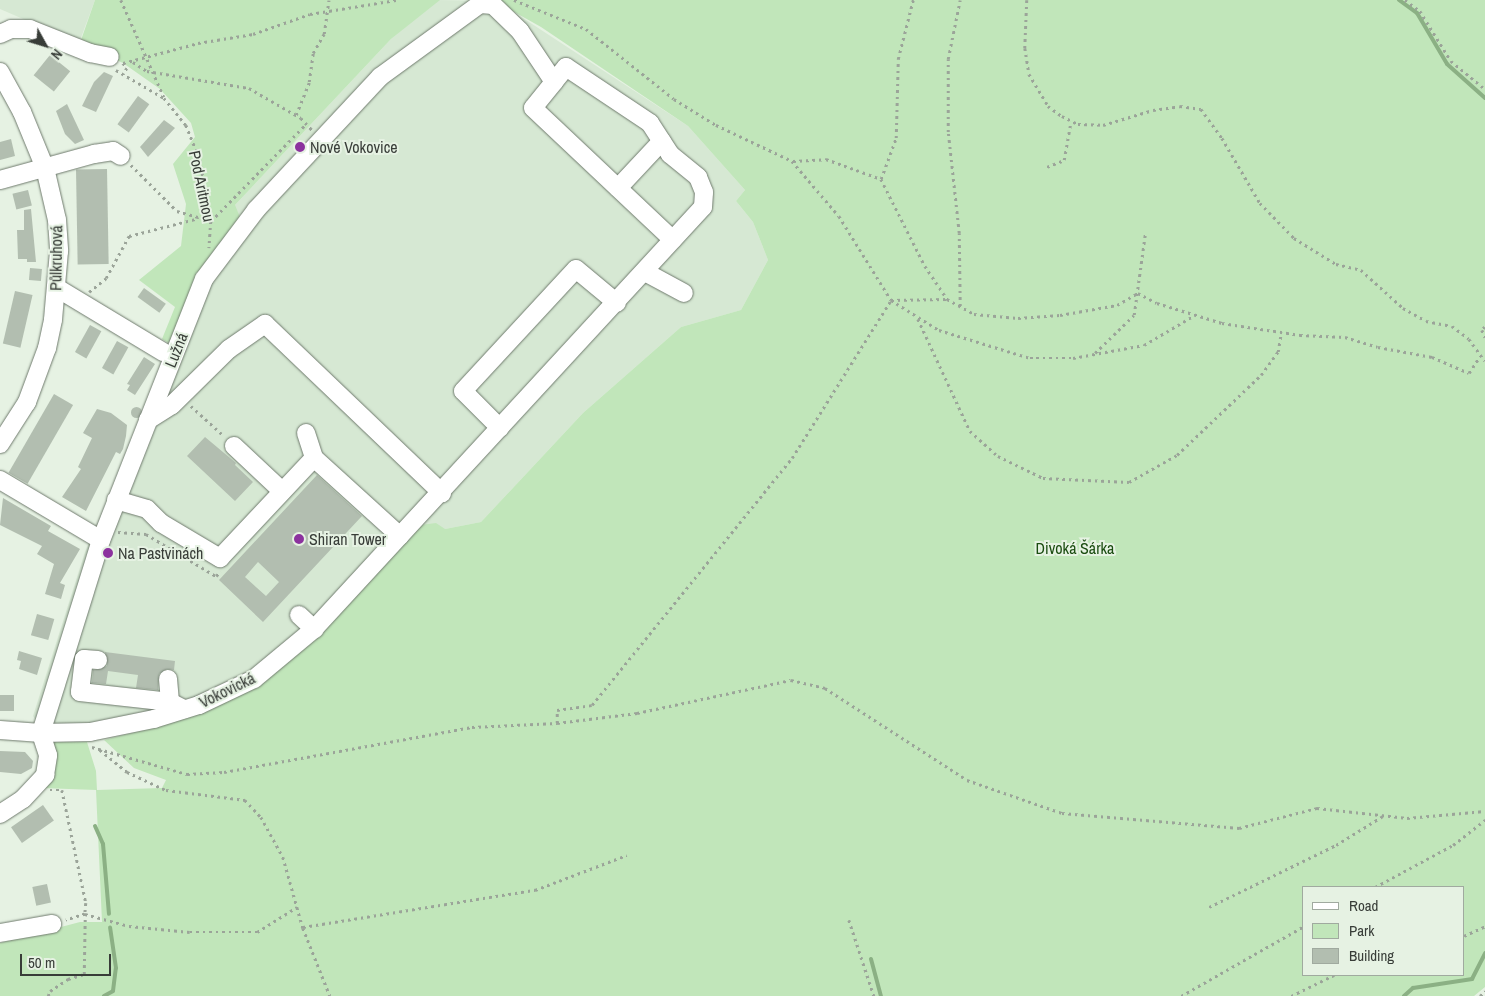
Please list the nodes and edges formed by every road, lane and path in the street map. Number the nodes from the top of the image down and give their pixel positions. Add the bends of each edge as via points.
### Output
1 (121, 0) edge
2 (329, 0) edge
3 (396, 0) edge
4 (514, 0) edge
5 (913, 0) edge
6 (960, 0) edge
7 (1027, 0) edge
8 (1405, 0) edge
9 (329, 9) junction
10 (520, 31) junction
11 (0, 34) edge
12 (538, 35) dead end
13 (146, 56) junction
14 (114, 62) junction
15 (133, 62) junction
16 (0, 72) edge
17 (153, 72) junction
18 (554, 82) junction
19 (1485, 89) edge
20 (164, 98) junction
21 (296, 115) junction
22 (1071, 122) junction
23 (306, 124) junction
24 (321, 140) junction
25 (662, 141) junction
26 (121, 156) joint
27 (792, 161) junction
28 (1046, 167) dead end
29 (45, 168) junction
30 (880, 179) junction
31 (0, 180) edge
32 (618, 188) junction
33 (200, 218) junction
34 (211, 221) junction
35 (1145, 235) dead end
36 (673, 240) junction
37 (208, 254) dead end
38 (645, 272) junction
39 (57, 288) junction
40 (684, 293) dead end
41 (1138, 293) junction
42 (947, 299) junction
43 (890, 300) junction
44 (79, 301) junction
45 (617, 303) junction
46 (960, 306) junction
47 (1195, 315) junction
48 (918, 317) junction
49 (1485, 327) edge
50 (1281, 332) junction
51 (1485, 338) edge
52 (164, 352) dead end
53 (1095, 354) junction
54 (1480, 356) junction
55 (1485, 361) edge
56 (181, 396) junction
57 (148, 420) junction
58 (6, 421) edge
59 (500, 428) junction
60 (306, 433) dead end
61 (0, 444) edge
62 (234, 446) joint
63 (314, 458) junction
64 (0, 480) edge
65 (282, 491) junction
66 (442, 493) junction
67 (116, 500) junction
68 (400, 536) junction
69 (101, 540) junction
70 (299, 615) dead end
71 (314, 629) junction
72 (98, 660) dead end
73 (170, 694) junction
74 (557, 723) junction
75 (0, 730) edge
76 (70, 732) junction
77 (41, 733) junction
78 (99, 749) junction
79 (62, 790) dead end
80 (1485, 812) edge
81 (0, 814) edge
82 (1385, 816) junction
83 (1485, 820) edge
84 (627, 855) dead end
85 (1377, 886) edge
86 (297, 907) junction
87 (1209, 907) dead end
88 (85, 914) junction
89 (849, 920) dead end
90 (52, 924) joint
91 (1485, 926) edge
92 (1302, 927) edge
93 (302, 928) junction
94 (0, 933) edge
95 (1465, 936) edge
96 (1332, 976) edge
97 (1485, 991) edge
98 (48, 996) edge
99 (330, 996) edge
100 (874, 996) edge
101 (1181, 996) edge
102 (1292, 996) edge
103 (1480, 996) edge

1 - 13 path
2 - 9 path
3 - 9 path
4 - 27 path via 586,29 674,99 716,124
5 - 30 path via 898,59 896,138
6 - 46 path via 948,59 948,132 959,233
7 - 22 path via 1029,74 1048,106
8 - 19 path via 1420,11 1451,61
9 - 13 path via 253,34
9 - 21 path via 324,34 313,53 309,82
10 - 12 street
10 - 18 street, Lužná
10 - 24 street, Lužná via 493,5 480,4 380,77
11 - 14 street via 11,29 30,29
13 - 15 path
13 - 17 path
14 - 15 path
14 - 20 path, Pod Aritmou
15 - 17 path
16 - 29 street, Půlkruhová via 22,112
17 - 20 path
17 - 21 path via 249,88
18 - 25 street, Vokovická via 566,67 650,123
18 - 32 street via 533,108
20 - 34 path, Pod Aritmou via 186,125 200,160
21 - 23 path
22 - 28 path via 1064,160
22 - 54 path via 1103,125 1153,110 1180,106 1201,109 1260,203 1307,246 1336,264 1366,271 1403,308 1426,321 1452,326 1470,339
23 - 24 path
23 - 34 path
24 - 57 street, Lužná via 256,210 204,279
25 - 32 street
25 - 36 street, Vokovická via 670,154 698,177 704,192 703,207
26 - 29 street via 113,151
26 - 33 path via 177,211
27 - 30 path via 826,159
27 - 43 path via 839,216
29 - 31 street
29 - 39 street, Půlkruhová via 57,220
30 - 42 path via 925,266
32 - 36 street
33 - 34 path
33 - 44 path via 129,236 106,278
34 - 37 path, Pod Aritmou
35 - 41 path
36 - 38 street, Vokovická
38 - 40 street
38 - 45 street, Vokovická
39 - 44 street
39 - 58 street, Půlkruhová via 47,348 27,402
41 - 46 path via 1117,305 1060,316 1018,318 974,314
41 - 47 path
41 - 53 path via 1134,315
42 - 43 path
42 - 46 path
43 - 48 path
43 - 74 path via 792,458 592,705 557,710
44 - 52 street
45 - 59 street, Vokovická
45 - 59 street via 576,269 463,392
47 - 50 path
47 - 53 path via 1144,345
48 - 50 path via 970,431 998,456 1043,478 1129,482 1184,449 1261,375 1278,352
48 - 53 path via 939,330 1030,358 1073,358
49 - 51 path via 1482,330
50 - 54 path via 1345,337 1378,347 1432,356 1469,374
54 - 55 path
56 - 57 street
56 - 62 path
56 - 66 street via 229,349 265,324
57 - 67 street, Lužná
58 - 61 street, Půlkruhová
59 - 66 street, Vokovická
60 - 63 street
62 - 65 street
63 - 65 street
63 - 68 street
64 - 69 street
65 - 67 street via 220,558 161,523 147,509
66 - 68 street, Vokovická
67 - 69 street, Lužná
68 - 71 street, Vokovická
69 - 77 street, Lužná
70 - 71 street
71 - 73 street, Vokovická via 254,678
72 - 73 street via 84,659 80,692
73 - 76 street, Vokovická via 90,732
74 - 78 path via 472,728 224,772 187,774
74 - 82 path via 637,713 791,680 825,688 967,780 1062,812 1239,828 1317,808
75 - 77 street, Vokovická
76 - 77 street, Vokovická
76 - 78 path
77 - 81 street via 48,755 45,775 23,799
78 - 86 path via 127,772 166,790 245,800 261,817 283,857
79 - 88 path via 86,903
80 - 82 path via 1407,818
82 - 87 path via 1336,845
83 - 85 path via 1453,845
84 - 93 path via 534,890
86 - 88 path via 257,932 190,932 129,926
86 - 93 path
88 - 90 path
88 - 98 path via 84,974 68,978
89 - 100 path
90 - 94 street
91 - 95 path
92 - 101 path
93 - 99 path
96 - 102 path
97 - 103 path

